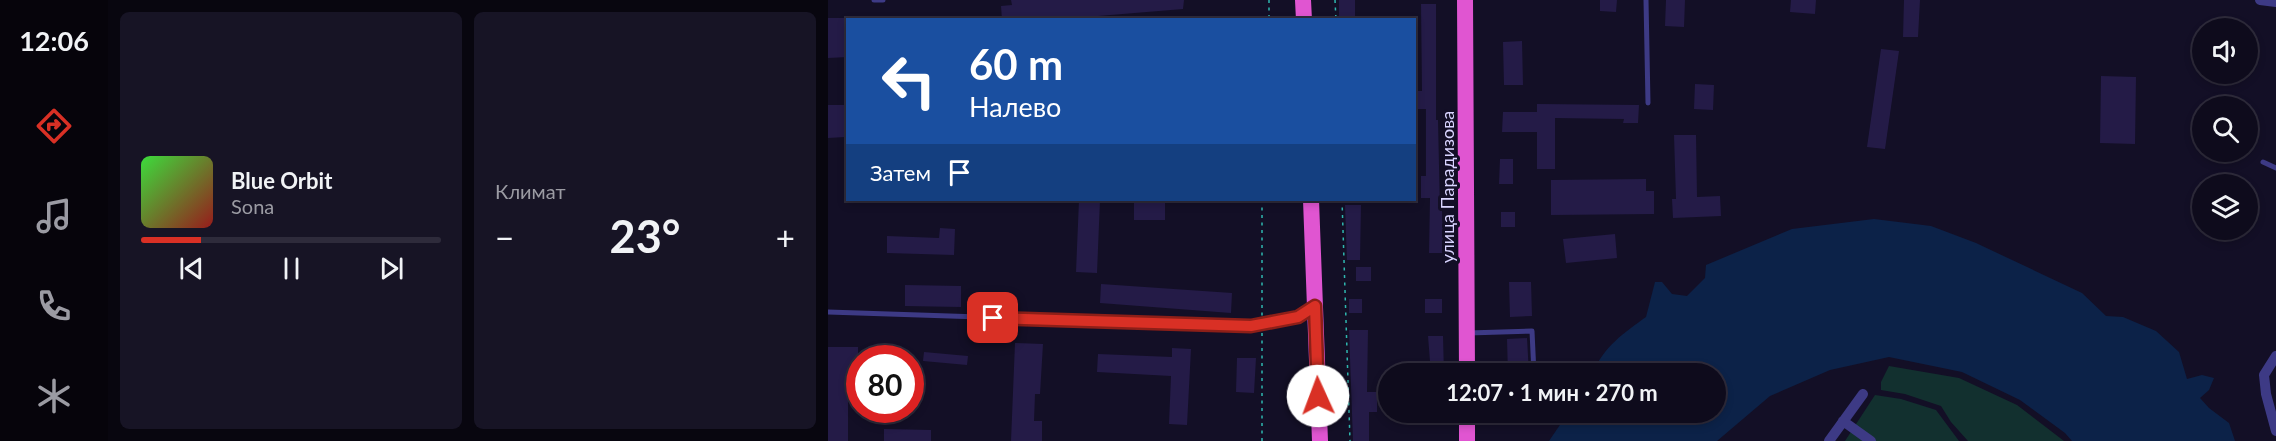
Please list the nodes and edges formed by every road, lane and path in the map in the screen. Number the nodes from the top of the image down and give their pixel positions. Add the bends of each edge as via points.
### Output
1 (874, 0) edge
2 (884, 0) edge
3 (1269, 0) edge
4 (1303, 0) edge
5 (1335, 0) edge
6 (1466, 0) edge
7 (1646, 0) edge
8 (2260, 0) edge
9 (2274, 1) edge
10 (1269, 18) edge
11 (1304, 18) edge
12 (1336, 18) edge
13 (1648, 103) dead end
14 (2263, 162) dead end
15 (2276, 168) edge
16 (1311, 201) edge
17 (1342, 201) edge
18 (1315, 306) junction
19 (828, 312) edge
20 (1467, 333) junction
21 (2276, 356) edge
22 (1467, 363) edge
23 (1533, 363) edge
24 (1863, 394) dead end
25 (1843, 421) junction
26 (1467, 423) edge
27 (2276, 431) edge
28 (1320, 441) edge
29 (1350, 441) edge
30 (1467, 441) edge
31 (1829, 441) edge
32 (1871, 441) edge

1 - 2 lane
3 - 10 path
4 - 11 highway
5 - 12 path
6 - 20 highway, улица Парадизова
7 - 13 lane
8 - 9 street
14 - 15 lane
16 - 18 highway
17 - 29 path
18 - 19 lane via 1298,317 1251,326
18 - 28 highway
20 - 22 highway, улица Парадизова
20 - 23 lane via 1532,331
21 - 27 street via 2264,375 2265,394
24 - 25 street
25 - 31 street
25 - 32 street
26 - 30 highway

